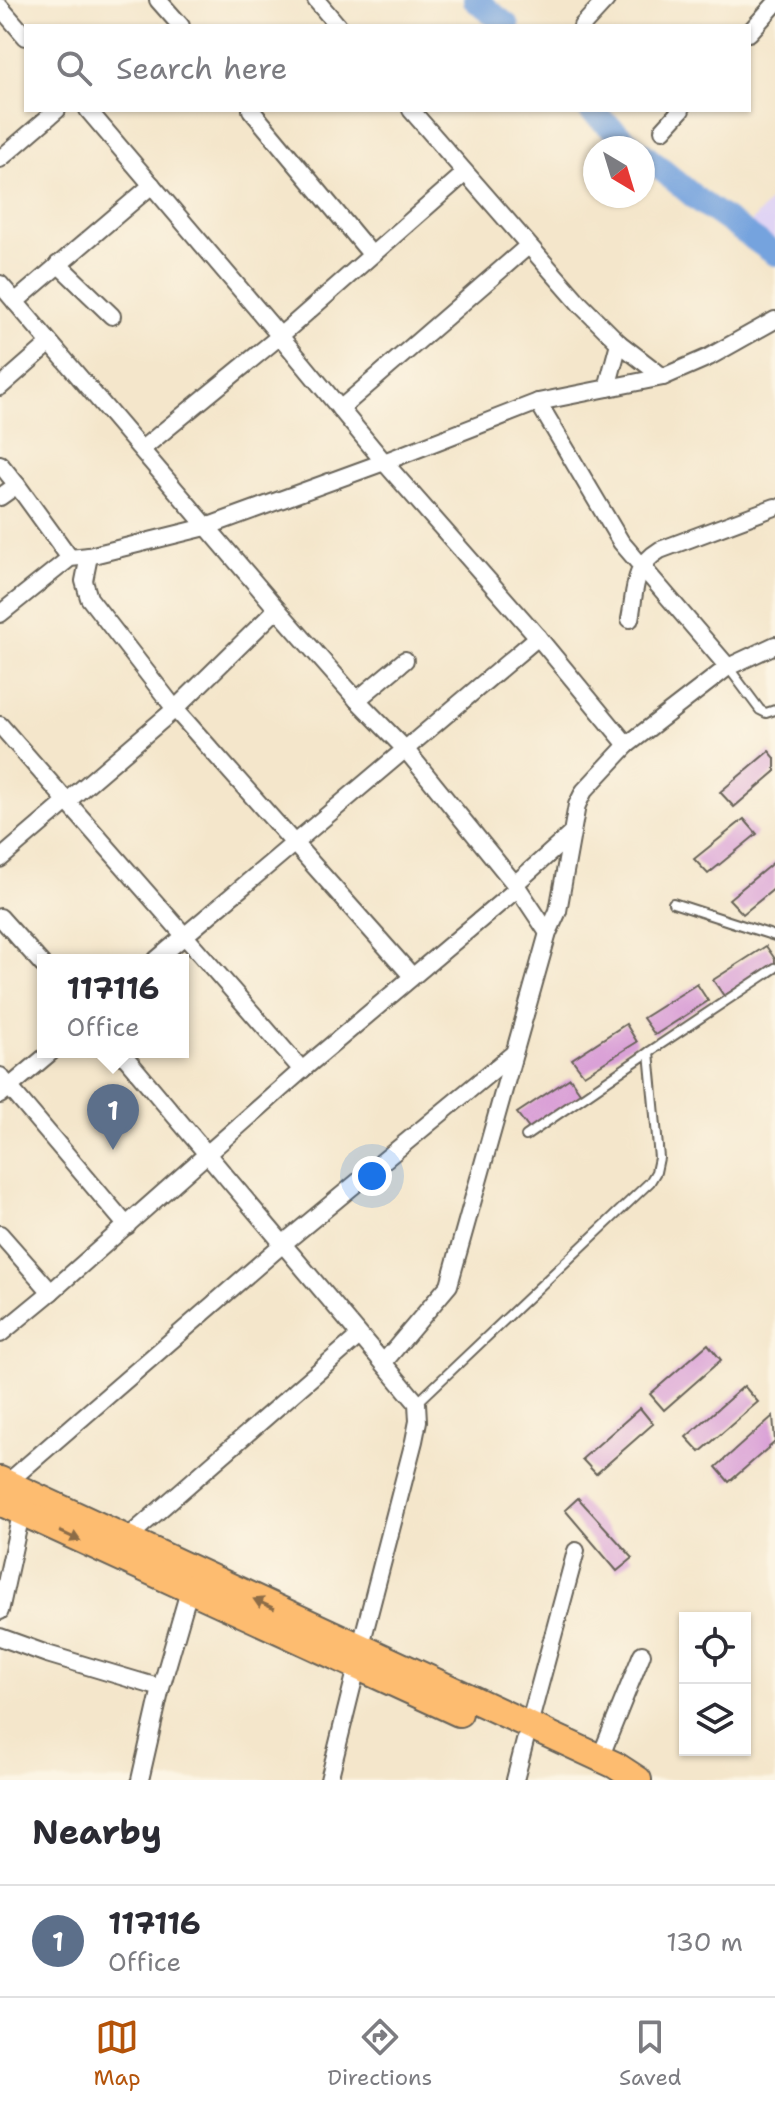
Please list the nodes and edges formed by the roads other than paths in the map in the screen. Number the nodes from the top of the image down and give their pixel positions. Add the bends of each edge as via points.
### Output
1 (158, 0) edge
2 (316, 0) edge
3 (606, 0) edge
4 (775, 4) edge
5 (0, 7) edge
6 (179, 24) edge
7 (336, 24) edge
8 (584, 24) edge
9 (751, 31) edge
10 (24, 35) edge
11 (55, 112) edge
12 (90, 112) edge
13 (253, 112) edge
14 (413, 112) edge
15 (679, 112) edge
16 (663, 130) dead end
17 (0, 159) edge
18 (464, 174) junction
19 (152, 185) junction
20 (528, 246) junction
21 (371, 254) junction
22 (58, 264) junction
23 (0, 284) edge
24 (15, 302) junction
25 (112, 316) dead end
26 (775, 320) edge
27 (280, 336) junction
28 (619, 343) junction
29 (49, 344) junction
30 (663, 377) junction
31 (0, 387) edge
32 (607, 388) junction
33 (538, 402) junction
34 (340, 409) junction
35 (142, 449) junction
36 (384, 462) junction
37 (0, 464) edge
38 (17, 485) junction
39 (0, 497) edge
40 (775, 507) edge
41 (206, 527) junction
42 (89, 556) junction
43 (70, 558) junction
44 (640, 566) junction
45 (277, 609) junction
46 (0, 614) edge
47 (630, 619) dead end
48 (538, 637) junction
49 (775, 645) edge
50 (405, 660) dead end
51 (728, 667) junction
52 (357, 700) junction
53 (175, 709) junction
54 (775, 710) edge
55 (0, 725) edge
56 (627, 745) junction
57 (406, 750) junction
58 (70, 802) junction
59 (571, 834) junction
60 (293, 843) junction
61 (0, 859) edge
62 (517, 886) junction
63 (673, 903) dead end
64 (0, 917) edge
65 (548, 933) junction
66 (183, 936) junction
67 (775, 936) edge
68 (163, 954) edge
69 (37, 958) edge
70 (775, 968) edge
71 (412, 976) junction
72 (649, 1052) junction
73 (514, 1053) junction
74 (43, 1058) edge
75 (126, 1058) edge
76 (302, 1070) junction
77 (3, 1086) edge
78 (526, 1136) dead end
79 (208, 1152) junction
80 (127, 1226) junction
81 (0, 1234) edge
82 (284, 1243) junction
83 (51, 1292) junction
84 (0, 1334) edge
85 (359, 1336) junction
86 (384, 1362) junction
87 (417, 1403) junction
88 (7, 1495) edge
89 (125, 1540) junction
90 (576, 1551) dead end
91 (189, 1591) junction
92 (0, 1611) edge
93 (0, 1637) edge
94 (642, 1654) dead end
95 (359, 1658) junction
96 (161, 1688) junction
97 (527, 1733) junction
98 (600, 1758) junction
99 (140, 1780) edge
100 (329, 1780) edge
101 (515, 1780) edge
102 (617, 1780) edge
103 (638, 1780) edge

1 - 6 street
2 - 7 street
3 - 8 street
4 - 9 street
5 - 10 street
11 - 17 street
12 - 19 street
13 - 21 street
14 - 18 street
15 - 16 street
18 - 20 street
18 - 21 street
19 - 22 street
19 - 27 street
20 - 28 street
20 - 34 street
21 - 27 street
22 - 24 street
22 - 25 street
23 - 24 street
24 - 29 street
26 - 30 street
27 - 34 street
27 - 35 street
28 - 30 street
28 - 32 street
29 - 31 street
29 - 35 street
30 - 32 street
32 - 33 street
33 - 36 street
33 - 44 street
34 - 36 street
35 - 41 street
36 - 41 street
36 - 48 street
37 - 38 street
38 - 39 street
38 - 43 street
40 - 44 street via 660,550
41 - 42 street
41 - 45 street
42 - 43 street
42 - 53 street via 84,581 89,598
43 - 46 street
44 - 47 street
44 - 51 street
45 - 52 street
45 - 53 street
48 - 56 street
48 - 57 street
49 - 51 street
50 - 52 street
51 - 54 lane via 760,710
51 - 56 street
52 - 57 street
53 - 58 street
53 - 60 street
55 - 58 street
56 - 59 street via 584,791
57 - 60 street
57 - 62 street
58 - 61 street
58 - 66 street
59 - 62 street
59 - 65 street via 558,911
60 - 66 street
60 - 71 street
62 - 65 street
62 - 71 street
63 - 67 lane
64 - 69 street
65 - 73 street
66 - 68 street
66 - 76 street
70 - 72 lane
71 - 76 street
72 - 78 lane
72 - 87 lane via 659,1158 650,1182
73 - 82 street
73 - 86 street via 449,1285
74 - 77 street
75 - 79 street
76 - 79 street
77 - 80 street
79 - 80 street
79 - 82 street
80 - 83 street
81 - 83 street
82 - 85 street
82 - 88 street
83 - 84 street
85 - 86 street
85 - 89 street
86 - 87 street
87 - 95 street via 414,1441
88 - 89 main road
88 -> 91 main road
88 - 92 street
95 -> 89 main road
90 - 97 street
91 - 95 main road
91 - 96 street
93 - 96 street
94 - 98 street
95 - 97 main road
95 - 100 street
96 - 99 street
97 - 98 main road
97 - 101 street
97 - 102 main road
98 - 103 main road

